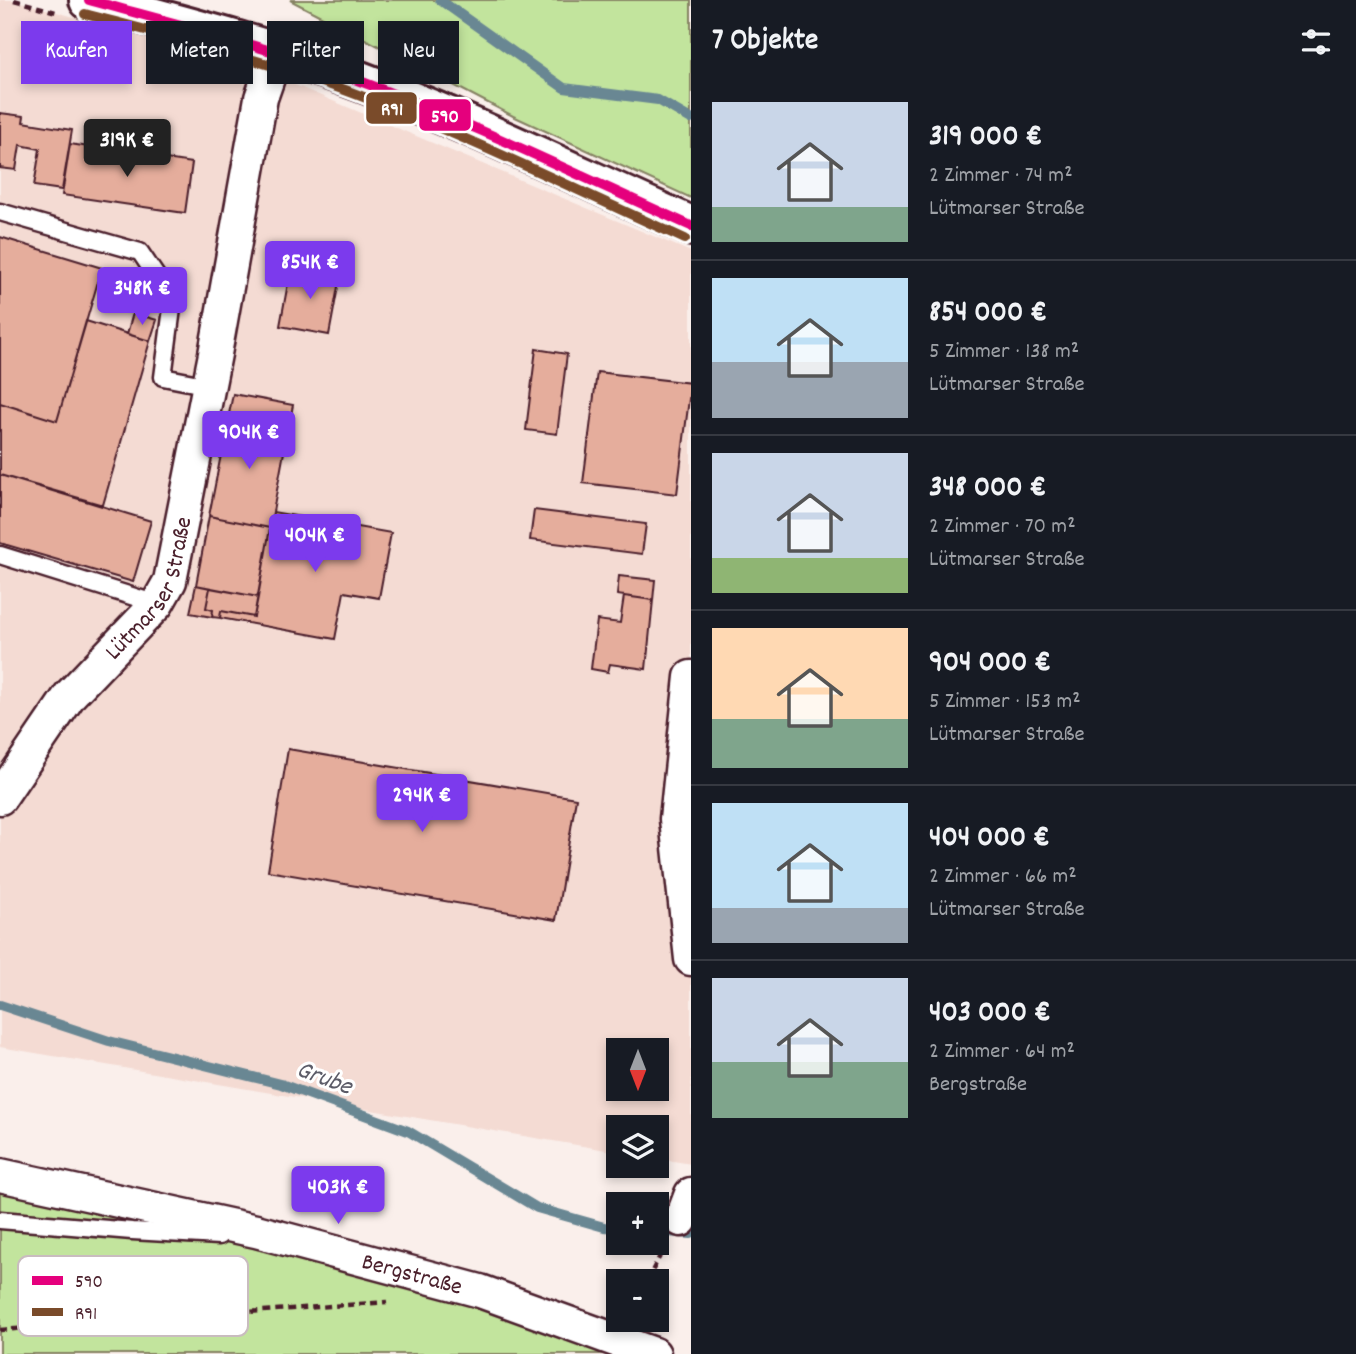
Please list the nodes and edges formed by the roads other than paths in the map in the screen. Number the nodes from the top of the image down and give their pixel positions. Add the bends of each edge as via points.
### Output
1 (89, 0) edge
2 (267, 49) edge
3 (267, 81) edge
4 (364, 83) edge
5 (0, 212) edge
6 (691, 226) edge
7 (209, 386) junction
8 (0, 555) edge
9 (157, 604) junction
10 (691, 677) edge
11 (0, 798) edge
12 (691, 959) edge
13 (0, 1175) edge
14 (0, 1220) edge
15 (256, 1231) junction
16 (654, 1354) edge

1 - 2 main road
3 - 7 street, Lütmarser Straße
4 - 6 main road
5 - 7 lane via 140,252 173,301 163,376
7 - 9 street, Lütmarser Straße via 170,581
8 - 9 lane
9 - 11 street, Lütmarser Straße via 70,695
10 - 12 street via 676,820
13 - 15 street, Bergstraße
14 - 15 lane via 227,1236
15 - 16 street, Bergstraße via 480,1291

